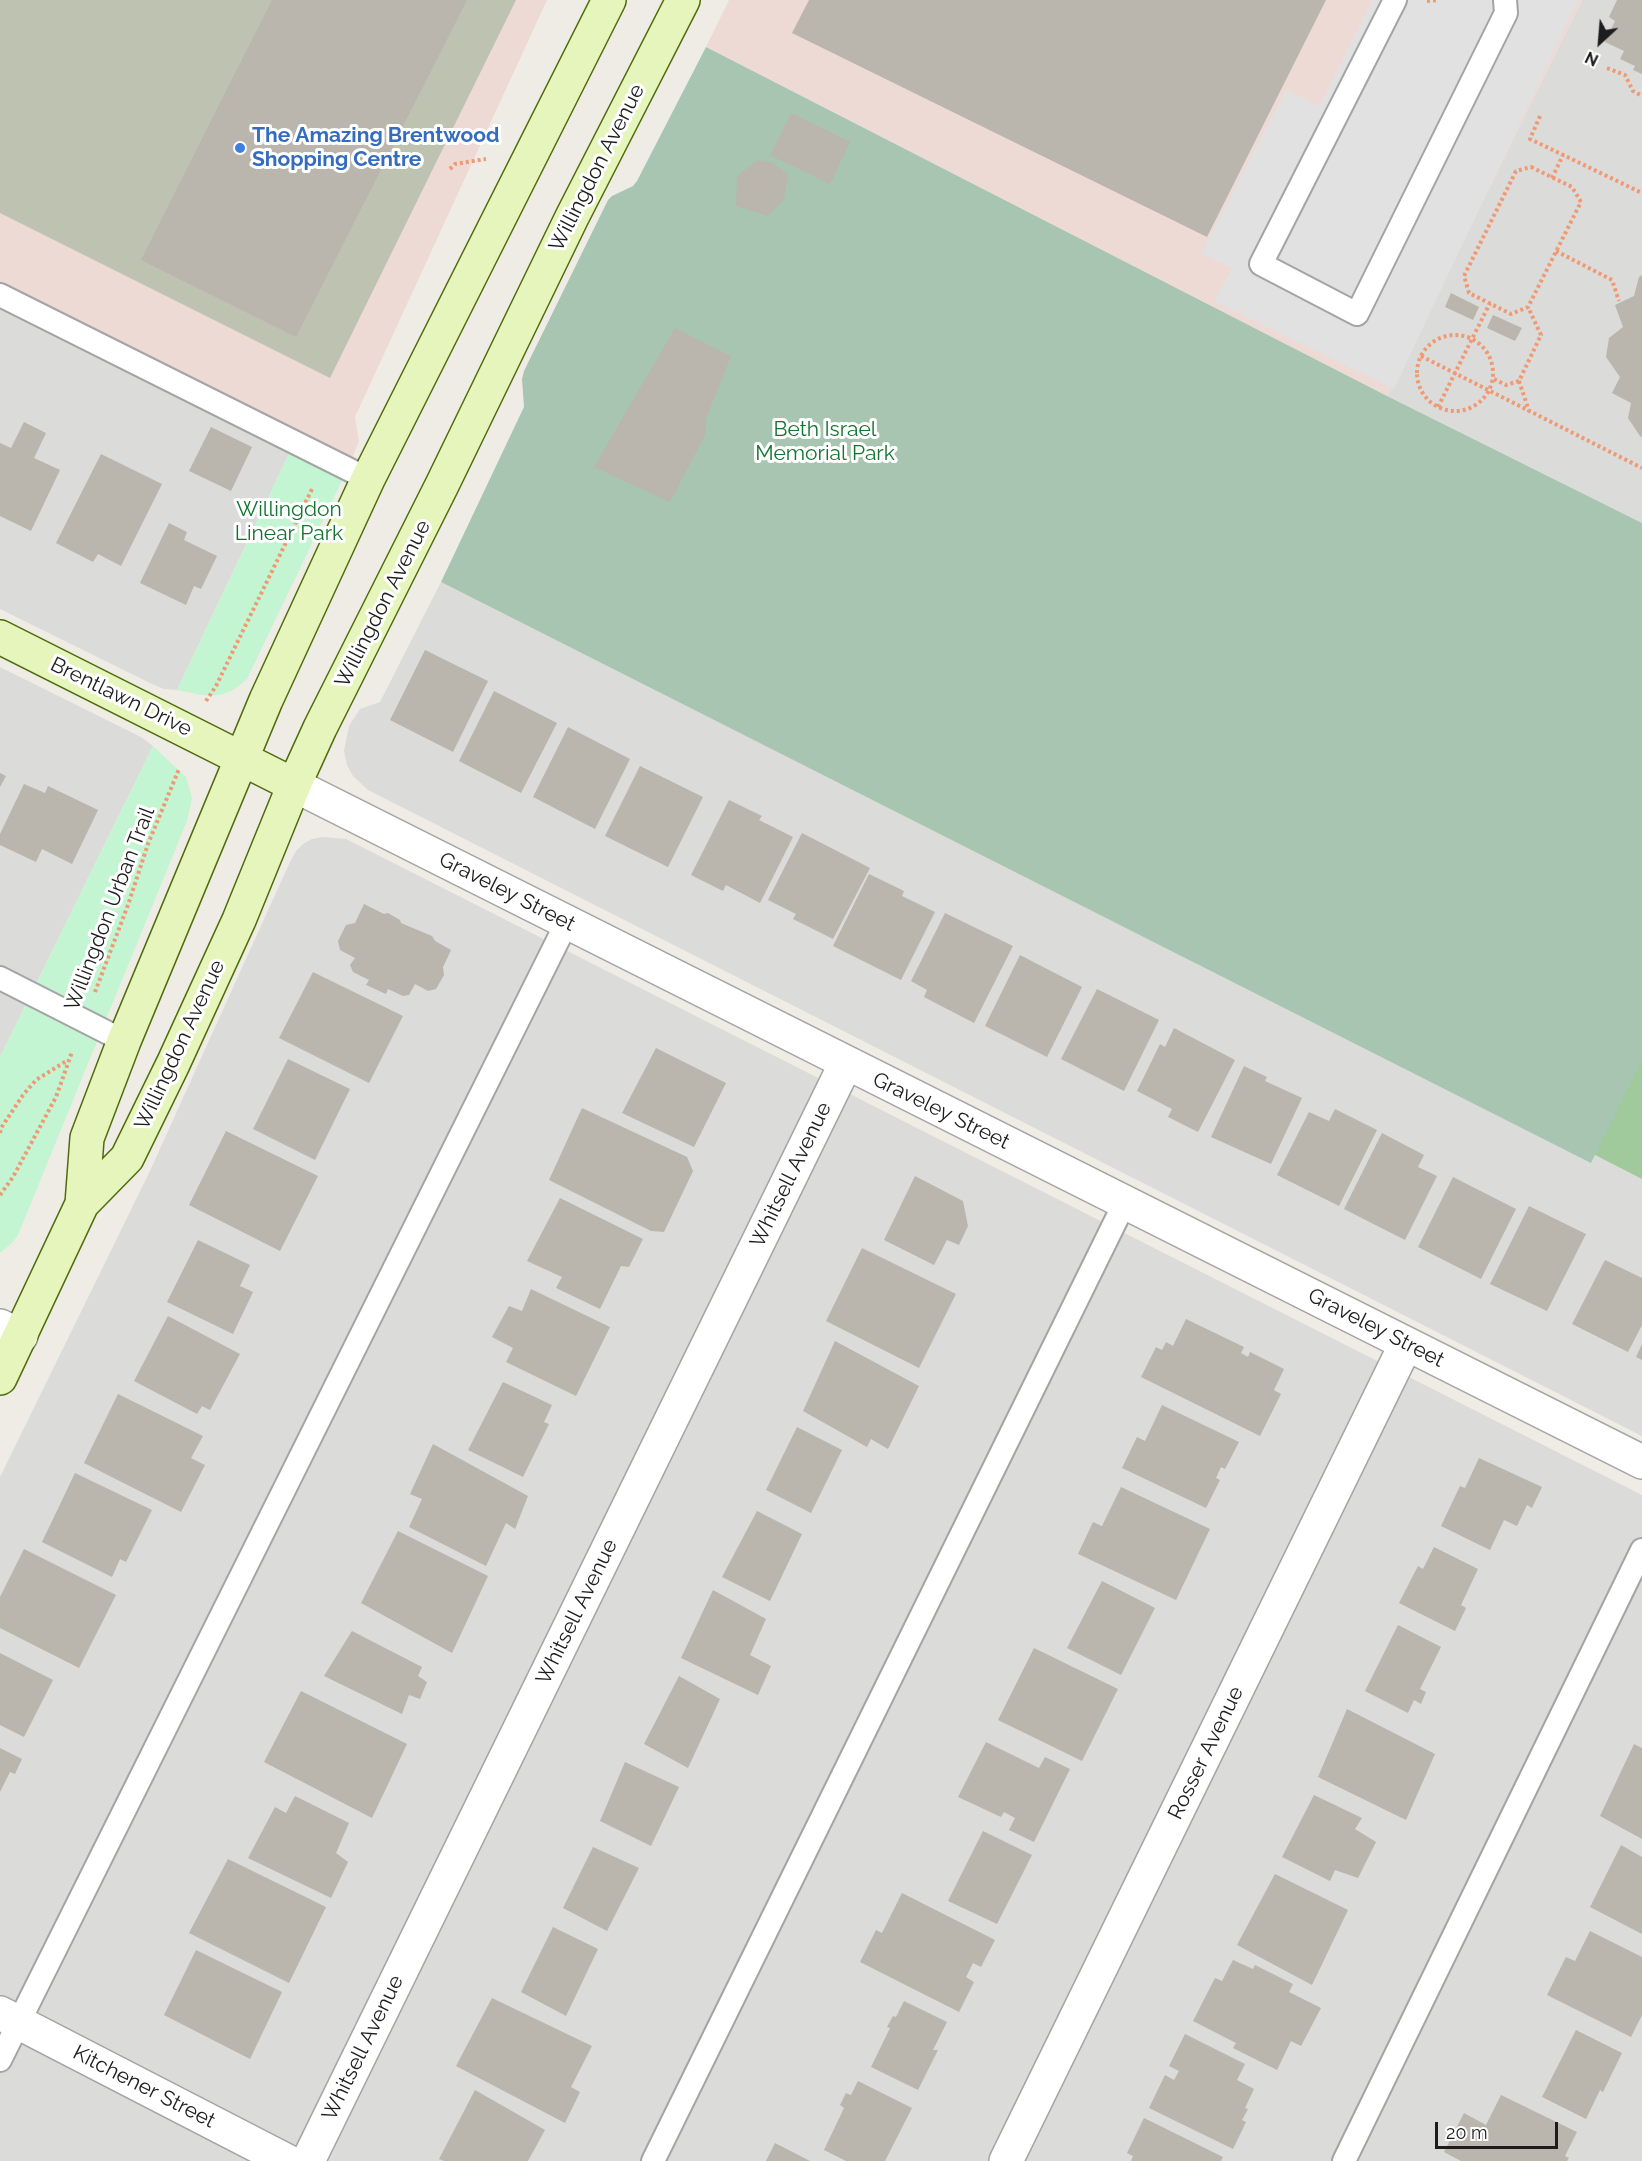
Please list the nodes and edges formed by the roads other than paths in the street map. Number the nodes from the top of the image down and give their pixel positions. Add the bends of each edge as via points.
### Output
1 (609, 0) edge
2 (683, 0) edge
3 (1395, 0) edge
4 (1505, 0) edge
5 (0, 295) edge
6 (368, 478) junction
7 (0, 637) edge
8 (241, 758) junction
9 (294, 785) junction
10 (567, 922) junction
11 (0, 978) edge
12 (124, 1041) junction
13 (846, 1063) junction
14 (1125, 1202) junction
15 (82, 1204) junction
16 (10, 1331) edge
17 (1406, 1344) junction
18 (0, 1378) edge
19 (1642, 1462) edge
20 (1642, 1550) edge
21 (9, 2018) edge
22 (0, 2060) edge
23 (287, 2161) edge
24 (308, 2161) edge
25 (653, 2161) edge
26 (1006, 2161) edge
27 (1344, 2161) edge

1 - 6 main road, Willingdon Avenue
2 - 9 main road, Willingdon Avenue via 572,217
3 - 4 lane via 1261,264 1357,314 1506,13
5 - 6 lane
6 - 8 main road, Willingdon Avenue
7 - 8 main road, Brentlawn Drive
8 - 9 main road, Graveley Street
8 - 12 main road, Willingdon Avenue
9 - 10 street, Graveley Street
9 - 15 main road, Willingdon Avenue via 234,931 127,1158
10 - 13 street, Graveley Street
10 - 21 lane
11 - 12 lane
12 - 15 main road, Willingdon Avenue via 87,1138
13 - 14 street, Graveley Street
13 - 24 street, Whitsell Avenue
14 - 17 street, Graveley Street
14 - 25 lane
15 - 16 main road, Willingdon Avenue
16 - 18 main road, Willingdon Avenue
17 - 19 street, Graveley Street
17 - 26 street, Rosser Avenue
20 - 27 lane
21 - 22 lane
21 - 23 street, Kitchener Street

